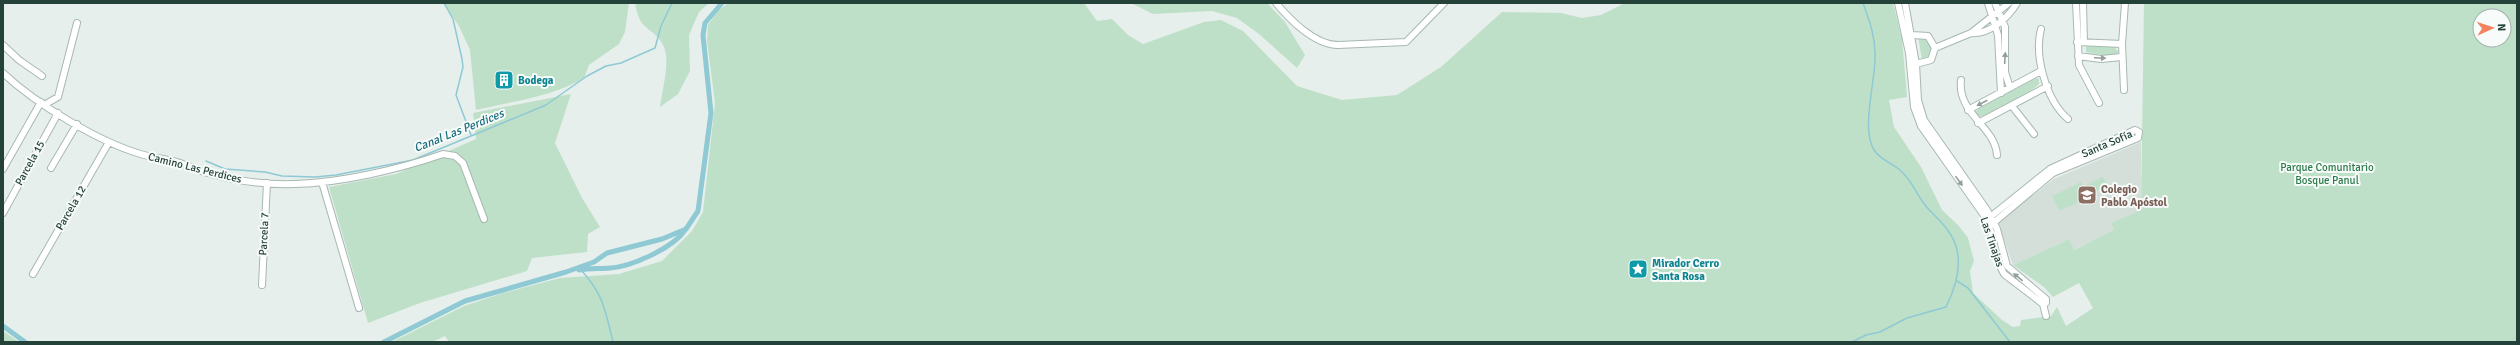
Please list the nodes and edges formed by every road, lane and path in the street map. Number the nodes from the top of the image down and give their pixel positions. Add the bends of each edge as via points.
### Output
1 (1276, 3) edge
2 (1444, 3) edge
3 (1898, 3) edge
4 (1905, 3) edge
5 (1988, 3) edge
6 (1995, 3) edge
7 (2009, 3) edge
8 (2017, 3) edge
9 (2076, 3) edge
10 (2083, 3) edge
11 (2125, 3) edge
12 (1998, 11) junction
13 (1991, 16) junction
14 (2002, 21) junction
15 (77, 23) dead end
16 (1995, 26) junction
17 (2041, 29) dead end
18 (1971, 33) junction
19 (1912, 35) junction
20 (2081, 42) junction
21 (2122, 44) junction
22 (3, 45) edge
23 (1936, 48) junction
24 (2078, 56) junction
25 (2122, 57) junction
26 (1916, 64) junction
27 (2041, 71) junction
28 (3, 73) edge
29 (42, 76) dead end
30 (1961, 80) dead end
31 (2048, 86) junction
32 (2010, 88) junction
33 (2124, 90) dead end
34 (2000, 93) junction
35 (2099, 103) dead end
36 (43, 104) junction
37 (2012, 106) junction
38 (1968, 110) junction
39 (58, 113) junction
40 (2068, 119) dead end
41 (1978, 123) junction
42 (76, 124) junction
43 (2034, 134) dead end
44 (109, 142) junction
45 (1997, 156) dead end
46 (51, 168) dead end
47 (3, 169) edge
48 (322, 182) junction
49 (267, 183) junction
50 (3, 213) edge
51 (484, 219) dead end
52 (1990, 221) junction
53 (33, 274) dead end
54 (262, 285) dead end
55 (358, 308) dead end
56 (2046, 316) dead end

1 - 2 street via 1300,28 1329,44 1338,45 1406,42
3 -> 52 street, Las Tinajas via 1907,43 1913,100 1918,120
4 - 19 street, Las Tinajas
5 - 13 street
6 - 12 street
7 - 12 street
8 - 14 street
9 - 20 street
10 - 20 street
11 - 21 street
12 - 13 street
12 - 14 street
13 - 16 street
13 - 18 street
14 - 16 street
32 -> 14 street via 2006,79
15 - 36 street via 58,97
16 - 18 street via 1978,34
16 - 34 street via 1998,34
17 - 27 street via 2038,49
18 - 23 street
19 - 23 street via 1926,35 1931,38
19 - 26 street, Las Tinajas
20 - 21 street
20 - 24 street
21 - 25 street
22 - 29 street
23 - 26 street via 1931,60
24 -> 25 street via 2101,59
24 - 35 street via 2079,65
25 - 33 street
26 - 52 street, Las Tinajas via 1918,100 1924,120
27 - 31 street
27 - 32 street
28 - 36 street, Camino Las Perdices
30 - 38 street via 1961,96
31 - 37 street
31 - 40 street via 2059,109
32 - 34 street
34 -> 38 street
36 - 39 street, Camino Las Perdices
36 - 47 street
37 - 41 street
37 - 43 street
38 - 41 street
39 - 42 street, Camino Las Perdices
39 - 50 street, Parcela 15
41 - 45 street via 1992,142
42 - 44 street, Camino Las Perdices
42 - 46 street
44 - 49 street, Camino Las Perdices via 143,155 178,162 208,173 248,182
44 - 53 street, Parcela 12
48 - 49 street, Camino Las Perdices
48 - 51 street, Camino Las Perdices via 402,167 443,154 450,155 463,163
48 - 55 street
49 - 54 street, Parcela 7
52 - 52 street, Santa Sofía via 2053,173 2138,138 2139,132 2135,130 2050,169
52 - 56 street, Las Tinajas via 1998,262 2004,274 2043,304

